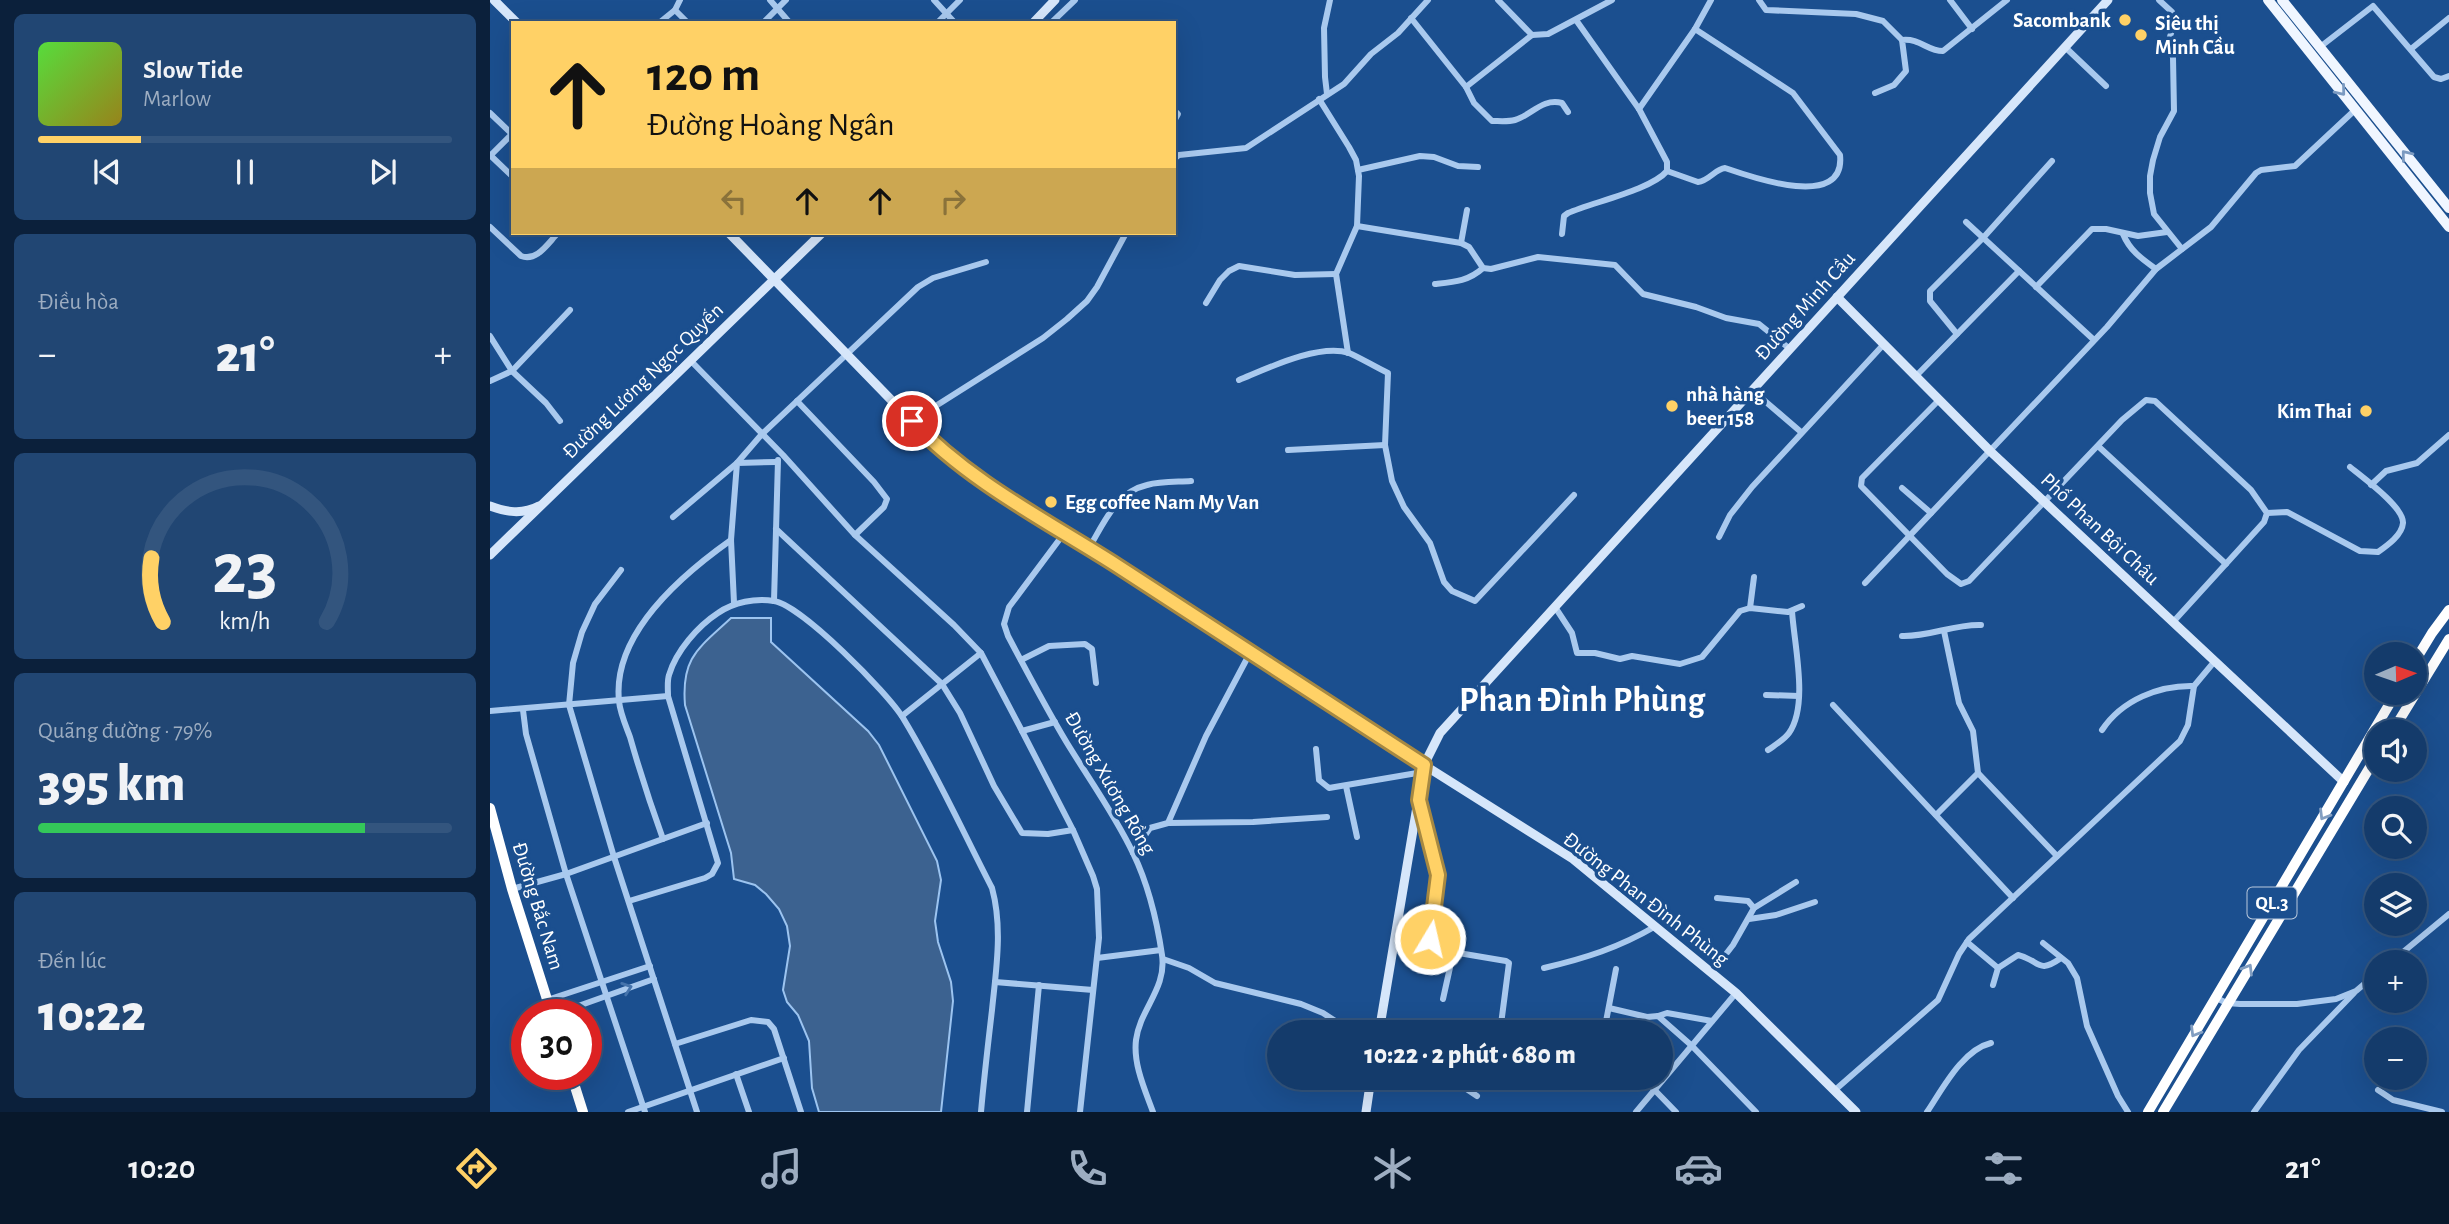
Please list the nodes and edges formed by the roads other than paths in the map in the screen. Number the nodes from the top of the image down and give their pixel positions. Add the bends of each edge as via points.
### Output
1 (495, 0) edge
2 (680, 0) edge
3 (770, 0) edge
4 (786, 0) edge
5 (934, 0) edge
6 (960, 0) edge
7 (1055, 0) edge
8 (1075, 0) edge
9 (1330, 0) edge
10 (1428, 0) edge
11 (1499, 0) edge
12 (1612, 0) edge
13 (1711, 0) edge
14 (1759, 0) edge
15 (1950, 0) edge
16 (2007, 0) edge
17 (2093, 0) edge
18 (2108, 0) edge
19 (2159, 0) edge
20 (2268, 0) edge
21 (2282, 0) edge
22 (778, 8) junction
23 (2101, 8) junction
24 (675, 10) junction
25 (947, 13) junction
26 (1411, 18) junction
27 (2449, 18) edge
28 (1576, 20) junction
29 (515, 21) edge
30 (661, 21) edge
31 (686, 21) edge
32 (765, 21) edge
33 (788, 21) edge
34 (939, 21) edge
35 (953, 21) edge
36 (1037, 21) edge
37 (1053, 21) edge
38 (1695, 29) junction
39 (1972, 29) junction
40 (1532, 35) junction
41 (1902, 40) junction
42 (2065, 47) junction
43 (2411, 49) junction
44 (2323, 50) junction
45 (2316, 60) junction
46 (2449, 76) edge
47 (2106, 86) dead end
48 (1466, 87) junction
49 (1875, 93) dead end
50 (1327, 94) junction
51 (1319, 99) junction
52 (1639, 109) junction
53 (2356, 109) junction
54 (1568, 112) dead end
55 (490, 113) edge
56 (511, 133) edge
57 (511, 135) edge
58 (1176, 154) edge
59 (490, 155) edge
60 (2052, 161) dead end
61 (1478, 167) dead end
62 (1358, 170) junction
63 (1667, 171) junction
64 (511, 175) edge
65 (2447, 206) edge
66 (1467, 210) dead end
67 (2436, 211) junction
68 (1966, 222) dead end
69 (1357, 226) junction
70 (490, 227) edge
71 (2449, 227) edge
72 (2167, 232) junction
73 (1562, 234) dead end
74 (2123, 234) junction
75 (556, 235) edge
76 (732, 235) edge
77 (820, 235) edge
78 (1125, 235) edge
79 (1983, 238) junction
80 (1461, 243) junction
81 (2182, 249) junction
82 (986, 262) dead end
83 (1483, 268) junction
84 (2156, 269) junction
85 (2019, 271) junction
86 (1336, 274) junction
87 (775, 278) junction
88 (1435, 284) dead end
89 (2036, 287) junction
90 (1837, 298) junction
91 (1206, 303) dead end
92 (570, 310) dead end
93 (1957, 334) junction
94 (490, 336) edge
95 (2094, 340) junction
96 (1884, 344) junction
97 (1790, 349) junction
98 (848, 352) junction
99 (1348, 353) junction
100 (690, 360) junction
101 (512, 371) junction
102 (1916, 376) junction
103 (1239, 380) dead end
104 (490, 381) edge
105 (1752, 390) junction
106 (1939, 400) junction
107 (797, 401) junction
108 (560, 421) dead end
109 (912, 421) junction
110 (1801, 432) junction
111 (762, 434) junction
112 (2449, 435) edge
113 (1385, 445) junction
114 (2098, 446) junction
115 (1288, 450) dead end
116 (1990, 450) junction
117 (783, 455) junction
118 (776, 462) junction
119 (737, 463) junction
120 (2350, 467) dead end
121 (1191, 481) dead end
122 (2371, 485) junction
123 (1902, 488) dead end
124 (1574, 495) dead end
125 (546, 501) junction
126 (2044, 501) junction
127 (490, 506) edge
128 (1931, 513) junction
129 (2267, 513) junction
130 (673, 517) dead end
131 (776, 529) junction
132 (1065, 532) junction
133 (855, 536) junction
134 (1909, 536) junction
135 (1719, 537) dead end
136 (731, 540) junction
137 (1089, 548) junction
138 (490, 555) edge
139 (2226, 564) junction
140 (621, 570) dead end
141 (1754, 577) dead end
142 (1865, 583) dead end
143 (774, 601) junction
144 (734, 603) junction
145 (1802, 606) dead end
146 (1555, 607) junction
147 (1750, 608) junction
148 (2449, 610) edge
149 (1792, 611) junction
150 (2174, 621) junction
151 (1981, 625) dead end
152 (1944, 631) junction
153 (1902, 636) dead end
154 (2449, 639) edge
155 (2426, 642) edge
156 (1251, 651) junction
157 (981, 653) junction
158 (1021, 660) junction
159 (2214, 662) junction
160 (1096, 683) dead end
161 (942, 684) junction
162 (2194, 686) junction
163 (1766, 695) dead end
164 (668, 696) junction
165 (1800, 696) junction
166 (619, 701) junction
167 (569, 705) junction
168 (1833, 705) dead end
169 (2389, 705) edge
170 (523, 710) junction
171 (490, 711) edge
172 (902, 716) junction
173 (2400, 719) edge
174 (1055, 722) junction
175 (2102, 730) dead end
176 (1022, 731) junction
177 (1316, 749) dead end
178 (1768, 750) dead end
179 (1423, 769) junction
180 (1978, 773) junction
181 (2364, 777) edge
182 (2344, 782) junction
183 (1346, 786) junction
184 (1419, 800) junction
185 (490, 807) edge
186 (1936, 815) junction
187 (1327, 817) dead end
188 (707, 823) junction
189 (1168, 823) junction
190 (1073, 830) junction
191 (1357, 836) dead end
192 (663, 839) junction
193 (1133, 853) junction
194 (614, 856) junction
195 (2057, 856) junction
196 (566, 874) junction
197 (1796, 883) dead end
198 (512, 889) junction
199 (1717, 898) dead end
200 (2013, 898) junction
201 (629, 901) junction
202 (1815, 902) dead end
203 (1754, 908) junction
204 (2449, 914) edge
205 (1749, 919) junction
206 (1656, 926) junction
207 (1395, 942) junction
208 (1966, 942) junction
209 (2043, 943) dead end
210 (1429, 948) junction
211 (1161, 950) junction
212 (2406, 950) edge
213 (1453, 954) junction
214 (1097, 958) junction
215 (2061, 958) junction
216 (1163, 959) junction
217 (650, 966) junction
218 (1544, 968) dead end
219 (1998, 968) junction
220 (1616, 969) dead end
221 (1712, 972) junction
222 (654, 979) junction
223 (602, 982) junction
224 (995, 982) junction
225 (2364, 984) edge
226 (1039, 985) junction
227 (1993, 985) dead end
228 (1093, 990) junction
229 (2356, 991) junction
230 (1736, 993) junction
231 (606, 995) junction
232 (2216, 998) junction
233 (547, 999) edge
234 (550, 999) edge
235 (595, 999) edge
236 (1443, 999) dead end
237 (2227, 1003) junction
238 (1609, 1008) junction
239 (1658, 1016) junction
240 (1334, 1020) edge
241 (1381, 1020) edge
242 (1502, 1020) edge
243 (1606, 1020) edge
244 (1712, 1021) junction
245 (675, 1044) junction
246 (1991, 1044) dead end
247 (1691, 1045) junction
248 (783, 1058) junction
249 (1673, 1068) edge
250 (736, 1074) junction
251 (576, 1090) edge
252 (689, 1090) junction
253 (1369, 1090) edge
254 (1468, 1090) edge
255 (1656, 1090) joint
256 (1835, 1090) junction
257 (2378, 1090) dead end
258 (1477, 1096) dead end
259 (644, 1109) edge
260 (583, 1112) edge
261 (628, 1112) edge
262 (696, 1112) edge
263 (749, 1112) edge
264 (801, 1112) edge
265 (981, 1112) edge
266 (1027, 1112) edge
267 (1080, 1112) edge
268 (1153, 1112) edge
269 (1366, 1112) edge
270 (1636, 1112) edge
271 (1676, 1112) edge
272 (1756, 1112) edge
273 (1856, 1112) edge
274 (1927, 1112) edge
275 (2128, 1112) edge
276 (2148, 1112) edge
277 (2163, 1112) edge
278 (2255, 1112) edge
279 (2442, 1112) edge

1 - 29 street
2 - 24 street
3 - 22 street
4 - 22 street
5 - 25 street
6 - 25 street
7 - 36 street
8 - 37 street
9 - 50 street via 1324,28
10 - 26 street
11 - 40 street
12 - 28 street
13 - 38 street
14 - 41 street via 1766,10 1856,14 1883,21
15 - 39 street
16 - 39 street
17 - 23 street
18 - 23 street, Đường Minh Cầu
19 - 72 street via 2175,20 2169,40 2174,111 2160,136 2150,176 2154,214
20 - 45 main road
21 - 44 main road
22 - 32 street
22 - 33 street
23 - 42 street, Đường Minh Cầu
24 - 30 street
24 - 31 street
25 - 34 street
25 - 35 street
26 - 48 street
26 - 50 street via 1344,84
27 - 43 street
28 - 40 street via 1548,34
28 - 52 street
38 - 52 street
38 - 63 street via 1793,93 1840,155 1841,163 1834,177 1814,187 1795,187 1725,168 1698,183
39 - 41 street via 1943,51 1914,39
40 - 48 street
41 - 49 street via 1906,71 1894,85
42 - 47 street
42 - 90 street, Đường Minh Cầu
43 - 44 street via 2373,6
43 - 46 street via 2434,77
44 - 45 main road
65 -> 44 main road
45 -> 53 main road
48 - 54 street via 1492,121 1516,120 1555,101
50 - 51 street
51 - 58 street via 1246,148
51 - 62 street
52 - 63 street via 1667,162
53 - 67 main road
53 - 81 street via 2295,166 2256,173 2211,228
55 - 56 street
57 - 59 street
59 - 64 street
60 - 79 street
61 - 62 street via 1420,156
62 - 69 street
63 - 73 street via 1651,185 1568,213
65 - 67 main road
66 - 80 street
67 - 71 main road
68 - 79 street
69 - 80 street
69 - 86 street
70 - 75 street via 527,259 537,256
72 - 74 street
72 - 81 street
74 - 84 street via 2135,253
74 - 89 street via 2092,229
76 - 87 street, Đường Phan Đình Phùng
77 - 87 street, Đường Lương Ngọc Quyến
78 - 109 street via 1097,288 1075,312 1043,338
79 - 85 street
79 - 93 street via 1928,294
80 - 83 street
81 - 84 street
82 - 98 street via 918,287
83 - 88 street via 1462,281
83 - 97 street via 1538,257 1615,265 1643,294 1763,325
84 - 95 street
85 - 89 street
85 - 93 street
86 - 91 street via 1295,275 1239,266 1220,280
86 - 99 street
87 - 98 street, Đường Phan Đình Phùng
87 - 100 street, Đường Lương Ngọc Quyến
89 - 95 street
90 - 96 street, Phố Phan Bội Châu
90 - 97 street, Đường Minh Cầu
92 - 101 street
93 - 102 street
94 - 101 street
95 - 116 street
96 - 102 street, Phố Phan Bội Châu
96 - 110 street
97 - 105 street, Đường Minh Cầu
98 - 107 street
98 - 109 street, Đường Phan Đình Phùng
99 - 103 street via 1316,353
99 - 113 street via 1388,373
100 - 111 street
100 - 125 street, Đường Lương Ngọc Quyến
101 - 104 street
101 - 108 street
102 - 106 street, Phố Phan Bội Châu
105 - 110 street
105 - 146 street, Đường Minh Cầu
106 - 116 street, Phố Phan Bội Châu
106 - 134 street via 1861,480 1862,489
107 - 111 street
107 - 133 street via 887,499
109 - 132 street, Đường Phan Đình Phùng via 934,444 996,489
110 - 135 street via 1730,515
111 - 117 street
111 - 119 street
112 - 122 street via 2417,463 2386,471
113 - 115 street
113 - 124 street via 1392,481 1430,543 1444,582 1475,601
114 - 126 street
114 - 129 street via 2140,404 2155,401 2251,490
114 - 139 street
116 - 126 street, Phố Phan Bội Châu
116 - 128 street
117 - 118 street
117 - 133 street
118 - 119 street
118 - 131 street
119 - 130 street
119 - 136 street
120 - 122 street
121 - 137 street via 1148,484 1125,495
122 - 129 street via 2395,506 2403,525 2378,552 2360,551 2287,512
123 - 128 street
125 - 127 street via 519,512
125 - 138 street, Đường Lương Ngọc Quyến
126 - 134 street via 1964,584 1956,582
126 - 150 street, Phố Phan Bội Châu
128 - 134 street
129 - 139 street
131 - 143 street
131 - 161 street
132 - 137 street, Đường Phan Đình Phùng
132 - 158 street, Đường Xương Rồng via 1009,607 1004,624
133 - 157 street
134 - 142 street
136 - 144 street
136 - 166 street via 649,613 631,641
137 - 156 street, Đường Phan Đình Phùng
139 - 150 street
140 - 167 street via 595,604 582,632
141 - 147 street
143 - 144 street
143 - 172 street via 837,646
144 - 164 street via 706,624 677,656 668,676
145 - 149 street
146 - 147 street via 1572,633 1577,653 1680,664 1702,657 1736,614
146 - 179 street, Đường Minh Cầu via 1440,733
147 - 149 street
148 - 155 highway
149 - 165 street
150 - 159 street, Phố Phan Bội Châu
151 - 152 street
152 - 153 street
152 - 180 street via 1959,703 1973,731
154 - 173 highway
156 - 179 street, Đường Phan Đình Phùng
156 - 189 street via 1206,736
157 - 161 street
157 - 176 street
158 - 160 street via 1042,648 1085,644 1092,649
158 - 174 street, Đường Xương Rồng
159 - 162 street
159 - 182 street, Phố Phan Bội Châu
161 - 172 street
161 - 190 street via 1019,829 1029,835
162 - 175 street via 2166,687 2149,694 2114,713
162 - 195 street via 2188,725 2180,741
163 - 165 street
164 - 166 street
164 - 188 street
165 - 178 street via 1789,733
166 - 167 street
166 - 192 street
167 - 170 street
167 - 194 street
168 - 186 street
169 - 182 highway, QL.3
170 - 171 street
170 - 196 street
172 - 224 street via 992,888 998,909
174 - 176 street
174 - 193 street, Đường Xương Rồng
176 - 190 street
177 - 183 street via 1319,780 1329,788
179 - 183 street
179 - 184 street, Đường Minh Cầu
179 - 206 street, Đường Phan Đình Phùng via 1573,859
180 - 186 street
180 - 195 street
237 -> 181 highway, QL.3
182 -> 232 highway, QL.3
183 - 191 street
184 - 207 street, Đường Minh Cầu
184 - 210 street via 1438,875
185 - 198 highway, Đường Bắc Nam
186 - 200 street
187 - 189 street
188 - 192 street
188 - 201 street via 718,863 712,874
189 - 193 street via 1150,828
190 - 214 street via 1097,889
192 - 194 street
193 - 211 street, Đường Xương Rồng via 1149,893
194 - 196 street
194 - 201 street
195 - 200 street
196 - 198 street
196 - 223 street
197 - 203 street
198 - 233 highway, Đường Bắc Nam
199 - 203 street via 1748,901
200 - 208 street
201 - 217 street
202 - 205 street
203 - 205 street
204 - 212 street
205 - 221 street
206 - 218 street via 1603,953
206 - 221 street, Đường Phan Đình Phùng
207 - 210 street
207 - 241 street, Đường Minh Cầu
208 - 219 street
208 - 256 street via 1938,1000
209 - 215 street
210 - 213 street
211 - 214 street
211 - 216 street, Đường Xương Rồng
213 - 236 street
213 - 242 street via 1509,963
214 - 228 street
215 - 219 street via 2044,967 2018,955
215 - 275 street via 2077,978 2087,1026
216 - 240 street via 1215,983 1290,1000
216 - 268 street, Đường Xương Rồng via 1161,983 1136,1042
217 - 222 street
217 - 223 street
219 - 227 street
220 - 238 street
221 - 230 street, Đường Phan Đình Phùng
231 -> 222 street
222 - 245 street
223 - 231 street
223 - 234 street
224 - 226 street
224 - 265 street
225 - 229 street
226 - 228 street
226 - 266 street
228 - 267 street
229 - 237 street via 2319,1002
229 - 278 street via 2300,1050
230 - 244 street
230 - 256 street, Đường Phan Đình Phùng
231 - 235 street
231 - 259 street
232 - 237 street
232 -> 276 highway, QL.3
237 - 277 highway, QL.3
238 - 239 street
238 - 243 street
239 - 244 street via 1667,1013
239 - 247 street
244 - 247 street
245 - 248 street via 761,1019 774,1029
245 - 252 street
246 - 274 street via 1979,1048 1949,1076
247 - 249 street
247 - 272 street
248 - 250 street
248 - 264 street
250 - 252 street
250 - 263 street
251 - 260 highway
252 - 259 street
252 - 262 street
253 - 269 street
254 - 258 street
255 - 270 street
255 - 271 street
256 - 273 street, Đường Phan Đình Phùng
257 - 279 street via 2393,1100
259 - 261 street

